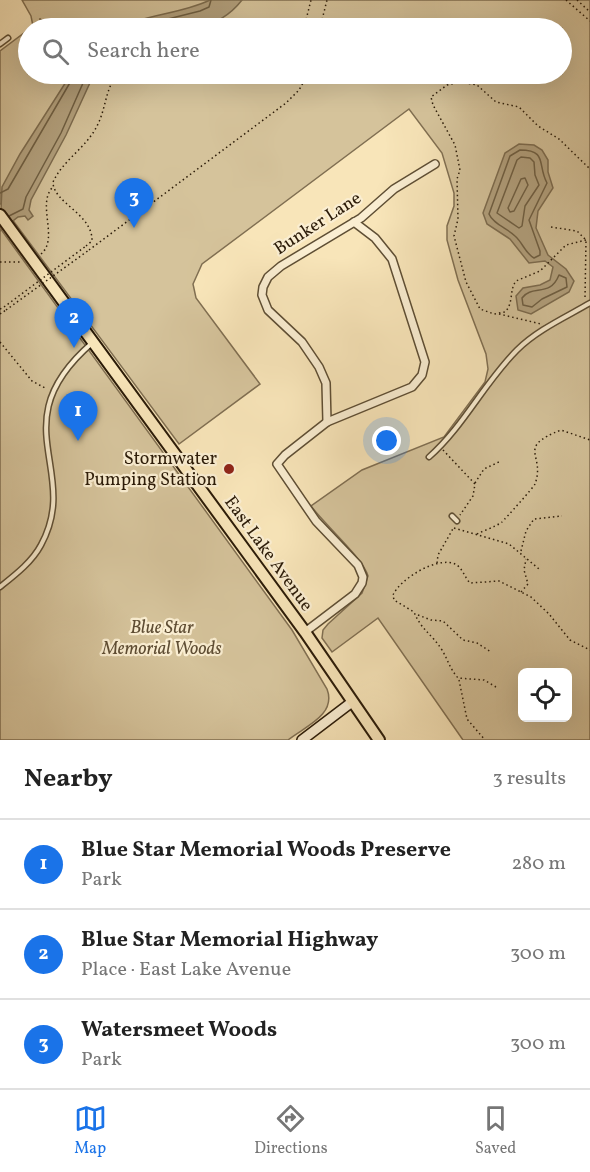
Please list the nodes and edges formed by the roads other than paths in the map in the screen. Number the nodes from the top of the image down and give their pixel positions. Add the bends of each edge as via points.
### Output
1 (8, 38) dead end
2 (0, 44) edge
3 (435, 164) dead end
4 (3, 219) edge
5 (354, 222) junction
6 (588, 304) edge
7 (93, 342) junction
8 (54, 376) dead end
9 (327, 422) junction
10 (429, 457) dead end
11 (45, 471) dead end
12 (452, 516) dead end
13 (456, 521) road end
14 (0, 588) edge
15 (305, 632) junction
16 (352, 702) junction
17 (302, 740) edge
18 (379, 740) edge

1 - 2 lane
3 - 5 street, Bunker Lane via 394,189
4 - 7 main road, East Lake Avenue
5 - 9 street, Bunker Lane via 281,266 263,287 268,310 303,342 319,367 326,383
5 - 9 street via 375,238 392,259 425,362 422,375 412,387
6 - 10 lane via 529,339 515,352
7 - 8 lane
7 - 15 main road, East Lake Avenue
9 - 15 street via 279,460 278,469 316,521 358,565 362,584 356,594
11 - 14 lane via 50,494 48,529 32,559
12 - 13 lane
15 - 16 main road, East Lake Avenue
16 - 17 main road
16 - 18 main road, East Lake Avenue

